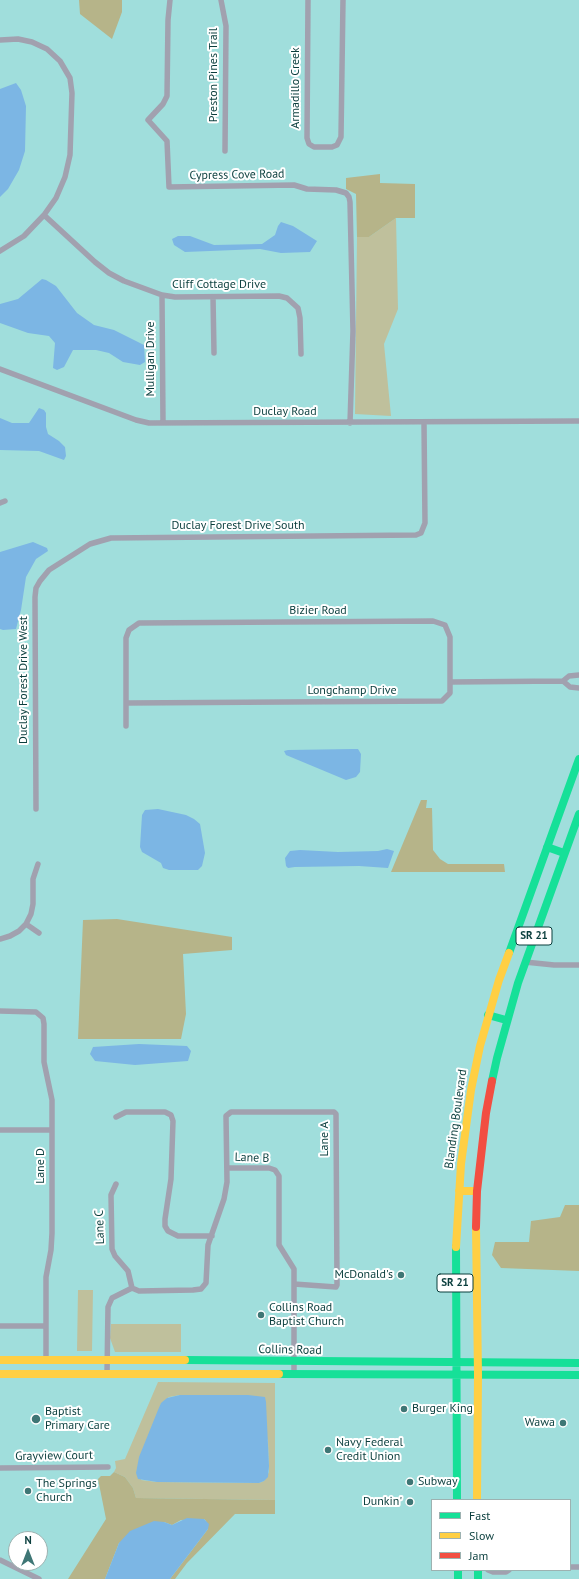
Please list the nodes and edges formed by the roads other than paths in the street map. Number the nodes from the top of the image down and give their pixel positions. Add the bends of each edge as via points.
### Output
1 (170, 0) edge
2 (221, 0) edge
3 (308, 0) edge
4 (342, 0) edge
5 (0, 40) edge
6 (225, 151) dead end
7 (44, 215) junction
8 (0, 251) edge
9 (162, 295) junction
10 (213, 297) junction
11 (214, 353) dead end
12 (301, 354) dead end
13 (0, 369) edge
14 (579, 421) edge
15 (424, 422) junction
16 (350, 423) junction
17 (163, 424) junction
18 (61, 562) joint
19 (579, 674) edge
20 (563, 681) junction
21 (451, 682) junction
22 (579, 688) edge
23 (127, 703) junction
24 (126, 726) dead end
25 (579, 759) edge
26 (36, 809) dead end
27 (579, 814) edge
28 (547, 847) junction
29 (564, 853) junction
30 (38, 864) dead end
31 (26, 924) junction
32 (39, 933) dead end
33 (0, 939) edge
34 (525, 962) junction
35 (579, 965) edge
36 (0, 1011) edge
37 (488, 1015) junction
38 (506, 1020) junction
39 (116, 1117) dead end
40 (0, 1130) edge
41 (52, 1130) junction
42 (227, 1168) junction
43 (116, 1184) dead end
44 (459, 1191) junction
45 (478, 1191) junction
46 (212, 1236) junction
47 (294, 1284) junction
48 (132, 1288) junction
49 (0, 1326) edge
50 (45, 1326) junction
51 (46, 1359) junction
52 (0, 1360) edge
53 (107, 1360) junction
54 (295, 1362) junction
55 (456, 1363) junction
56 (478, 1363) junction
57 (579, 1363) edge
58 (0, 1374) edge
59 (107, 1374) junction
60 (294, 1375) junction
61 (456, 1375) junction
62 (478, 1375) junction
63 (579, 1375) edge
64 (108, 1467) dead end
65 (0, 1468) edge
66 (457, 1499) edge
67 (478, 1499) edge
68 (0, 1560) edge
69 (490, 1571) edge
70 (508, 1571) edge
71 (39, 1579) edge

1 - 16 street, Cypress Cove Road via 167,96 148,120 167,141 169,187 294,185 307,189 336,190 346,193 349,197 353,331
2 - 6 street, Preston Pines Trail via 226,26
3 - 4 street, Armadillo Creek via 307,138 309,144 314,147 332,147 341,137
5 - 7 street via 18,39 47,49 60,61 70,78 70,155 65,177 56,198
7 - 8 street via 24,236
7 - 9 street, Cliff Cottage Drive via 109,273
9 - 10 street, Cliff Cottage Drive
9 - 17 street, Mulligan Drive
10 - 11 street
10 - 12 street, Cliff Cottage Drive via 287,298 298,308
13 - 17 street, Duclay Road via 136,420
14 - 15 street, Duclay Road
15 - 16 street, Duclay Road
15 - 18 street, Duclay Forest Drive South via 425,523 421,533 410,536 111,538 90,544
16 - 17 street, Duclay Road
18 - 26 street, Duclay Forest Drive West via 44,575 36,588 35,597
19 - 20 street via 569,676
20 - 21 street
20 - 22 street via 570,687
21 - 23 street, Longchamp Drive via 449,696 442,701
21 - 23 street, Bizier Road via 450,637 445,625 433,621 144,623 133,626 126,638
23 - 24 street
25 - 28 main road, Blanding Boulevard / SR 21
27 - 29 main road, SR 21
28 - 29 main road
28 - 37 main road, Blanding Boulevard / SR 21
29 - 34 main road, SR 21
30 - 31 street via 33,879 31,914
31 - 32 street
31 - 33 street via 19,931
34 - 35 street
34 - 38 main road, SR 21
36 - 41 street, Lane D via 32,1011 42,1018 44,1062 52,1100
37 - 38 main road
37 - 44 main road, Blanding Boulevard / SR 21 via 471,1090
38 - 45 main road, SR 21 via 490,1089
39 - 46 street via 126,1112 165,1112 171,1115 171,1178 166,1226 168,1231 178,1236
40 - 41 street
41 - 50 street, Lane D via 52,1233 46,1277
42 - 46 street, Lane B via 224,1199
42 - 47 street, Lane B via 272,1168 278,1173 279,1245 294,1269
42 - 47 street, Lane A via 226,1116 231,1112 336,1114 337,1285 336,1287
43 - 48 street, Lane C via 111,1195 112,1249 118,1261 128,1271
44 - 45 main road
44 - 55 main road, Blanding Boulevard / SR 21
45 - 56 main road, SR 21
46 - 48 street, Lane B via 208,1245 207,1279 204,1287 196,1290 139,1291
47 - 54 street, Lane B
48 - 53 street via 117,1295 108,1307
49 - 50 street
50 - 51 street, Lane D
51 - 52 main road, Collins Road
51 - 53 main road, Collins Road
53 - 54 main road, Collins Road
53 - 59 street
54 - 55 main road, Collins Road
54 - 60 street, Lane B
55 - 56 main road, Collins Road
55 - 61 main road, Blanding Boulevard / SR 21
56 - 57 main road, Collins Road
56 - 62 main road, SR 21
58 - 59 main road, Collins Road
59 - 60 main road, Collins Road
60 - 61 main road, Collins Road
61 - 62 main road, Collins Road
61 - 66 main road, Blanding Boulevard / SR 21
62 - 63 main road, Collins Road
62 - 67 main road, SR 21
64 - 65 street, Grayview Court
68 - 71 street
69 - 70 street

